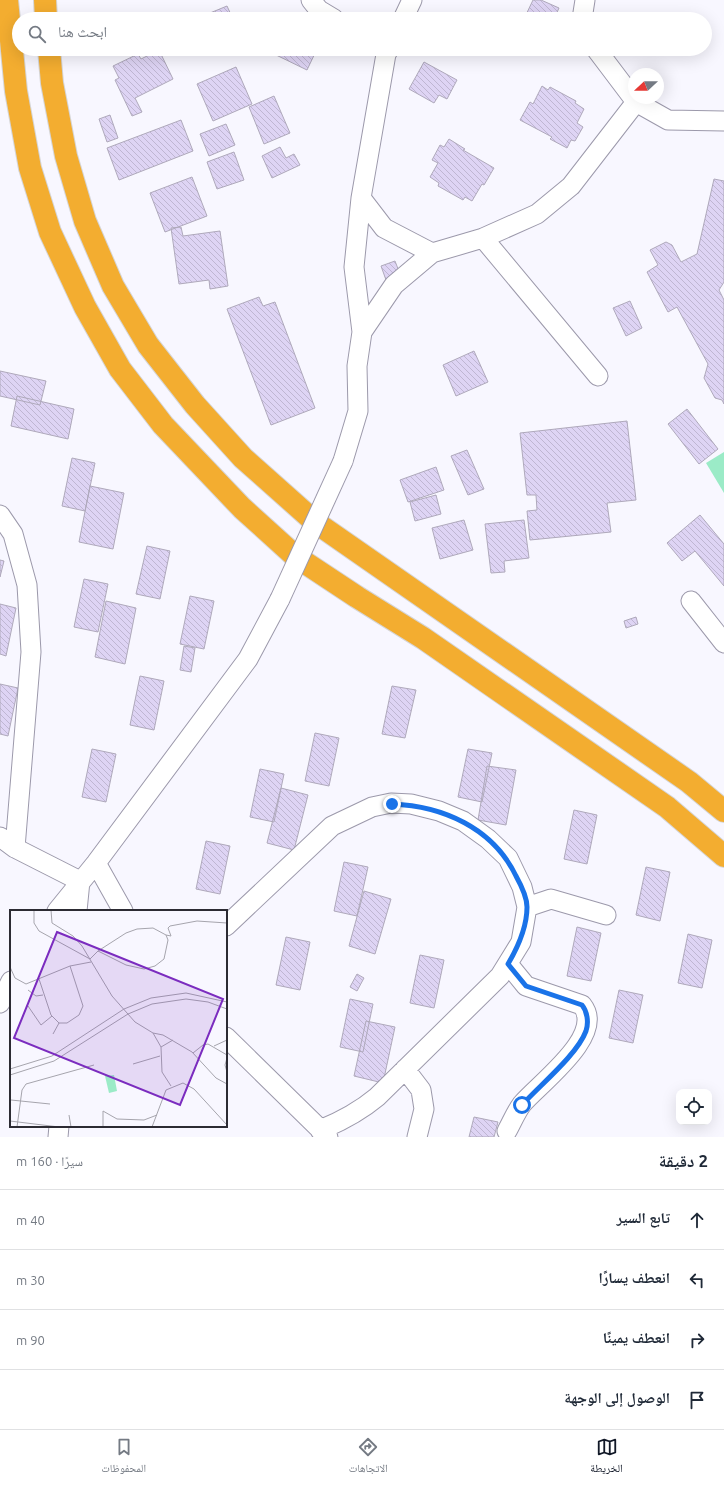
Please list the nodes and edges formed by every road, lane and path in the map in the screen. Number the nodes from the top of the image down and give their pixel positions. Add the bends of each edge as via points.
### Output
1 (7, 0) edge
2 (45, 0) edge
3 (311, 0) edge
4 (412, 0) edge
5 (585, 0) edge
6 (46, 12) edge
7 (322, 12) edge
8 (406, 12) edge
9 (583, 12) edge
10 (12, 51) edge
11 (12, 56) edge
12 (50, 56) edge
13 (386, 56) edge
14 (601, 56) edge
15 (628, 91) edge
16 (634, 104) edge
17 (640, 104) edge
18 (724, 121) edge
19 (361, 198) junction
20 (483, 238) junction
21 (432, 253) junction
22 (362, 332) junction
23 (598, 376) dead end
24 (0, 515) edge
25 (692, 601) dead end
26 (724, 643) edge
27 (724, 811) edge
28 (7, 842) edge
29 (724, 856) edge
30 (96, 863) junction
31 (80, 881) junction
32 (527, 907) junction
33 (58, 910) edge
34 (77, 910) edge
35 (122, 910) edge
36 (606, 916) dead end
37 (227, 925) edge
38 (508, 964) junction
39 (10, 983) edge
40 (0, 1003) edge
41 (227, 1038) edge
42 (405, 1069) junction
43 (59, 1127) edge
44 (507, 1131) dead end
45 (324, 1133) edge
46 (58, 1137) edge
47 (417, 1137) edge

1 - 10 highway
2 - 6 highway
3 - 7 street
4 - 8 street
5 - 9 street
11 - 29 highway via 16,92 30,168 50,232 85,307 120,369 163,425 242,508 295,556 423,638 660,802
12 - 27 highway via 52,83 66,156 85,221 113,286 148,345 195,405 243,458 315,522 689,782
13 - 19 street
14 - 15 street
16 - 20 street via 571,186 537,214
17 - 18 street via 668,120
19 - 21 street via 384,228
19 - 22 street via 354,267
20 - 21 street
20 - 23 street
21 - 22 street via 394,285
22 - 30 street, bridge via 357,366 358,411 343,461 280,599 248,659
24 - 28 street via 13,534 27,585 31,652
25 - 26 street
28 - 31 street
30 - 31 street
30 - 35 street
31 - 33 street
31 - 34 street
32 - 36 street via 551,900
32 - 37 street via 522,887 508,858 488,839 463,821 439,811 411,804 392,804 372,807 332,826
32 - 38 street via 521,942
38 - 42 street via 500,976
38 - 44 street via 526,986 582,1005 587,1011 587,1030 576,1049 522,1105
39 - 40 street
41 - 45 street
42 - 45 street via 361,1111
42 - 47 street via 421,1090 424,1109
43 - 46 street

